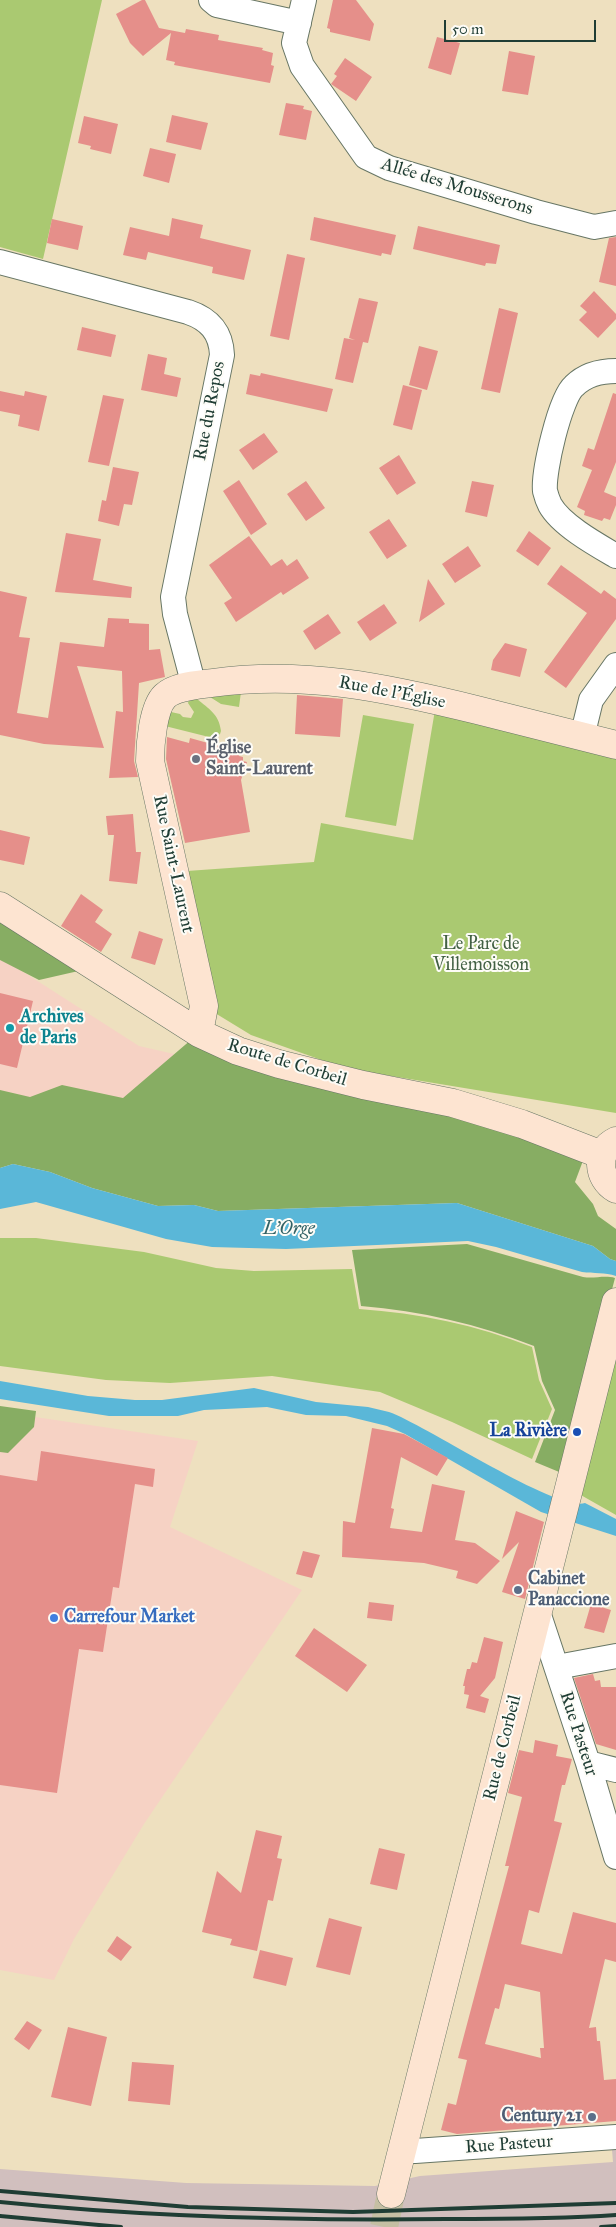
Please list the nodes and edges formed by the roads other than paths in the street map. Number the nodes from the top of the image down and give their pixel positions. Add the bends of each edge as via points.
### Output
1 (211, 0) edge
2 (304, 0) edge
3 (296, 33) junction
4 (605, 225) edge
5 (0, 262) edge
6 (616, 371) edge
7 (616, 556) edge
8 (616, 665) edge
9 (194, 686) junction
10 (165, 696) joint
11 (582, 737) junction
12 (616, 745) edge
13 (0, 906) edge
14 (199, 1033) junction
15 (609, 1148) edge
16 (616, 1189) edge
17 (616, 1302) edge
18 (538, 1612) junction
19 (616, 1656) edge
20 (557, 1667) junction
21 (588, 1763) junction
22 (616, 1770) edge
23 (616, 1857) edge
24 (616, 2137) edge
25 (401, 2151) junction
26 (391, 2194) tunnel mouth

1 - 3 street
2 - 3 street
3 - 4 street, Allée des Mousserons via 302,66 366,157 389,168 536,212
5 - 9 street, Rue du Repos via 195,314 211,325 219,336 222,355 173,597
6 - 7 street via 604,371 574,386 562,404 545,477 545,492 557,516
8 - 11 street via 591,700
9 - 10 main road, Rue de l'Église
9 - 11 main road, Rue de l'Église via 278,677 328,680 415,695
10 - 14 main road, Rue Saint-Laurent via 153,728 150,761 204,1006
11 - 12 main road, Rue de l'Église
13 - 14 main road, Route de Corbeil
14 - 15 main road, Route de Corbeil via 279,1064 453,1103
15 - 16 main road via 602,1173 606,1182
17 - 18 main road, Rue de Corbeil
18 - 20 street, Rue Pasteur
18 - 25 main road, Rue de Corbeil
19 - 20 street
20 - 21 street, Rue Pasteur
21 - 22 street
21 - 23 street, Rue Pasteur
24 - 25 street, Rue Pasteur
25 - 26 main road, Rue de Corbeil

